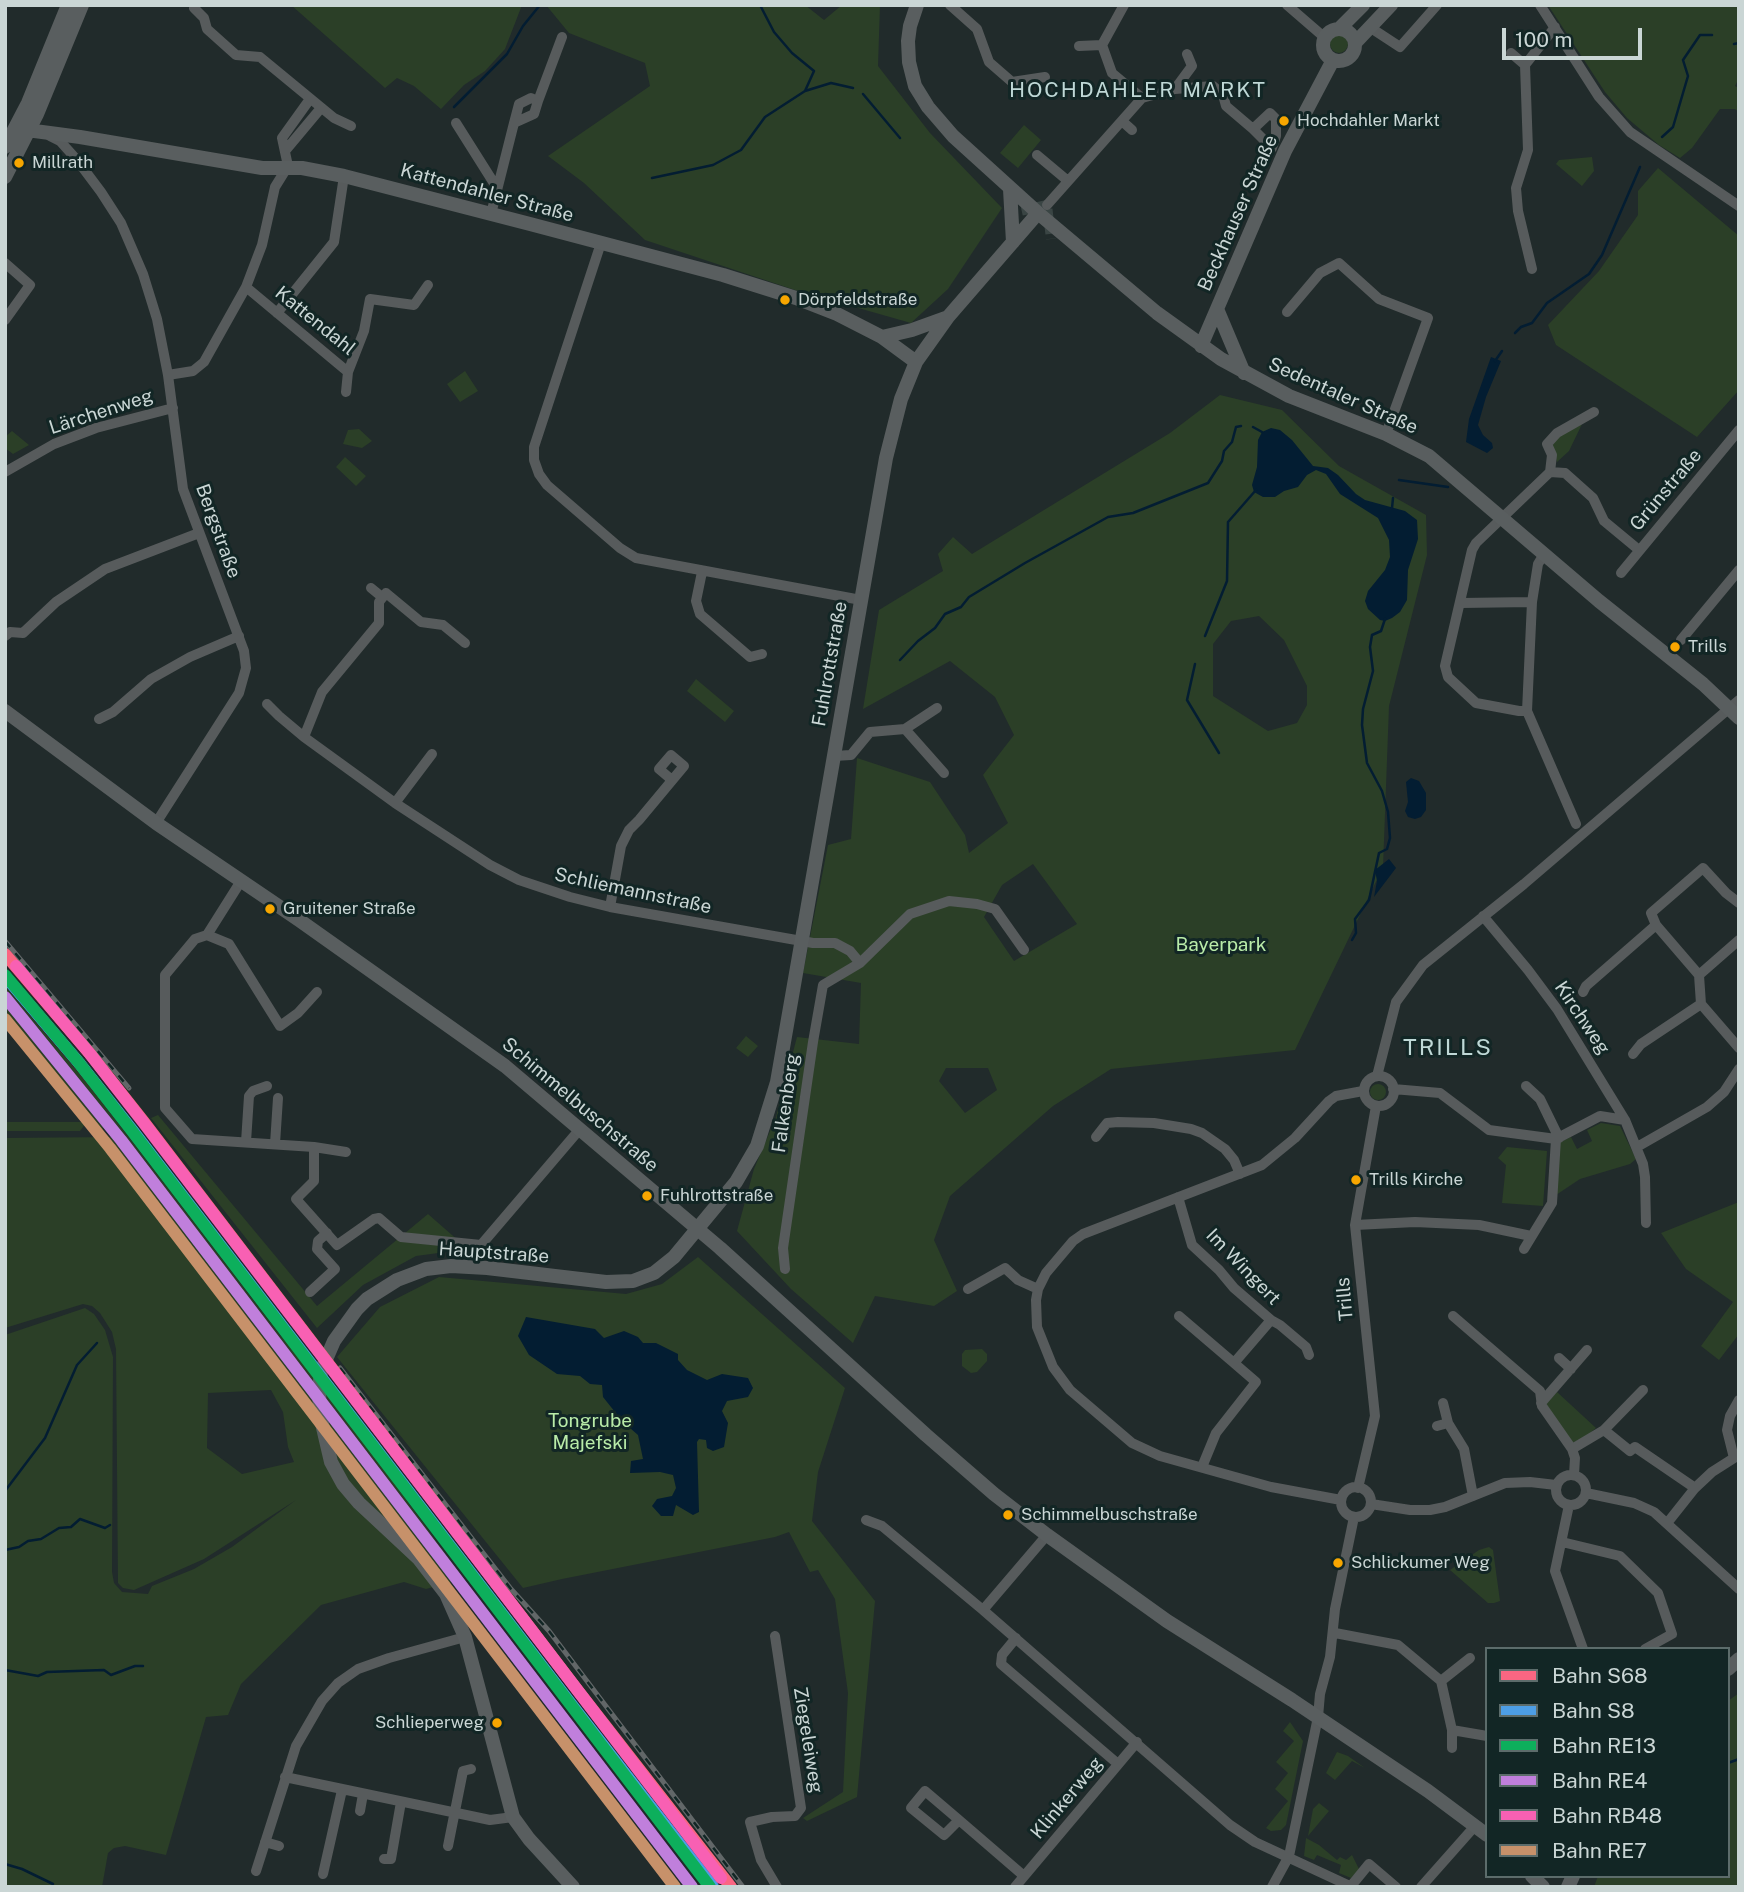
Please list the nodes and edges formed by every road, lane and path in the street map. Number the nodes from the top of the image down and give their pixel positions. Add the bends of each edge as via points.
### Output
1 (68, 5) edge
2 (82, 5) edge
3 (195, 5) edge
4 (917, 5) edge
5 (950, 5) edge
6 (1124, 5) edge
7 (1287, 5) edge
8 (1363, 5) edge
9 (1391, 5) edge
10 (1437, 5) edge
11 (1540, 5) edge
12 (1555, 27) junction
13 (1340, 28) junction
14 (1371, 28) junction
15 (562, 37) dead end
16 (1325, 37) junction
17 (1356, 42) junction
18 (1102, 45) junction
19 (1079, 46) dead end
20 (1511, 53) dead end
21 (1188, 54) dead end
22 (1333, 60) junction
23 (1525, 65) junction
24 (1045, 77) dead end
25 (1175, 89) junction
26 (1142, 98) junction
27 (310, 99) junction
28 (538, 101) junction
29 (321, 108) junction
30 (1122, 121) junction
31 (456, 122) dead end
32 (514, 123) junction
33 (351, 127) dead end
34 (15, 129) edge
35 (1253, 129) dead end
36 (1132, 130) dead end
37 (43, 132) junction
38 (80, 137) junction
39 (5, 147) edge
40 (1037, 155) dead end
41 (286, 159) junction
42 (77, 160) junction
43 (344, 176) junction
44 (5, 177) edge
45 (1068, 181) junction
46 (497, 188) junction
47 (1010, 189) junction
48 (1739, 206) edge
49 (1043, 209) junction
50 (491, 214) junction
51 (1013, 242) junction
52 (601, 243) junction
53 (5, 263) edge
54 (1532, 269) dead end
55 (428, 285) dead end
56 (246, 288) junction
57 (1217, 309) junction
58 (1287, 312) dead end
59 (278, 313) junction
60 (948, 317) junction
61 (5, 320) edge
62 (1186, 334) junction
63 (883, 337) junction
64 (1201, 346) junction
65 (916, 362) junction
66 (348, 372) junction
67 (1244, 373) junction
68 (168, 375) junction
69 (346, 392) dead end
70 (173, 408) junction
71 (1594, 412) dead end
72 (1739, 430) edge
73 (1386, 434) junction
74 (5, 472) edge
75 (1549, 472) junction
76 (1502, 517) junction
77 (199, 533) junction
78 (1639, 550) junction
79 (1544, 554) junction
80 (1739, 570) edge
81 (702, 572) junction
82 (1621, 573) dead end
83 (371, 588) dead end
84 (382, 597) junction
85 (861, 600) junction
86 (1532, 602) junction
87 (1461, 603) junction
88 (5, 636) edge
89 (239, 636) junction
90 (1681, 640) dead end
91 (465, 643) dead end
92 (762, 654) dead end
93 (267, 704) dead end
94 (937, 708) dead end
95 (1736, 709) edge
96 (1527, 710) junction
97 (5, 712) edge
98 (99, 719) dead end
99 (905, 729) junction
100 (304, 737) junction
101 (432, 754) dead end
102 (834, 756) junction
103 (944, 773) dead end
104 (672, 780) dead end
105 (395, 803) junction
106 (156, 824) junction
107 (1576, 824) dead end
108 (241, 881) junction
109 (1739, 903) edge
110 (610, 907) junction
111 (1483, 916) junction
112 (1656, 925) junction
113 (207, 935) junction
114 (1739, 940) edge
115 (802, 942) junction
116 (1024, 950) dead end
117 (860, 962) junction
118 (1699, 975) junction
119 (317, 992) dead end
120 (1583, 992) dead end
121 (1701, 1004) junction
122 (1739, 1048) edge
123 (1633, 1054) dead end
124 (1739, 1069) edge
125 (1377, 1076) junction
126 (267, 1086) dead end
127 (1526, 1086) dead end
128 (1394, 1089) junction
129 (1363, 1091) junction
130 (278, 1098) dead end
131 (1376, 1106) junction
132 (1625, 1119) junction
133 (580, 1129) junction
134 (1096, 1137) dead end
135 (1558, 1138) junction
136 (246, 1142) junction
137 (275, 1144) junction
138 (314, 1147) junction
139 (1637, 1147) junction
140 (346, 1152) dead end
141 (1240, 1174) junction
142 (1178, 1197) junction
143 (1646, 1223) dead end
144 (1355, 1225) junction
145 (699, 1230) junction
146 (327, 1233) junction
147 (1531, 1236) junction
148 (1524, 1248) dead end
149 (785, 1269) dead end
150 (968, 1289) dead end
151 (1038, 1289) junction
152 (310, 1292) dead end
153 (1179, 1316) dead end
154 (1453, 1316) dead end
155 (1271, 1320) junction
156 (1587, 1350) dead end
157 (1309, 1355) dead end
158 (1559, 1358) dead end
159 (1234, 1363) junction
160 (1571, 1368) junction
161 (1643, 1390) dead end
162 (1739, 1400) edge
163 (1443, 1403) dead end
164 (1541, 1403) junction
165 (1448, 1423) junction
166 (1437, 1426) dead end
167 (1604, 1430) junction
168 (1572, 1449) junction
169 (1736, 1463) edge
170 (1202, 1467) junction
171 (1574, 1475) junction
172 (1556, 1485) junction
173 (1358, 1488) junction
174 (1695, 1488) junction
175 (1586, 1493) junction
176 (1473, 1496) junction
177 (1341, 1500) junction
178 (1370, 1504) junction
179 (1569, 1505) junction
180 (1354, 1517) junction
181 (866, 1520) dead end
182 (1668, 1522) junction
183 (1047, 1535) junction
184 (1562, 1542) junction
185 (1739, 1589) edge
186 (983, 1609) junction
187 (1335, 1633) junction
188 (775, 1636) dead end
189 (465, 1637) junction
190 (1016, 1638) junction
191 (1582, 1647) edge
192 (1649, 1647) edge
193 (1470, 1658) dead end
194 (1441, 1681) junction
195 (1318, 1717) junction
196 (1452, 1730) junction
197 (1485, 1736) edge
198 (1137, 1742) junction
199 (1452, 1748) dead end
200 (1118, 1764) junction
201 (471, 1769) dead end
202 (285, 1777) junction
203 (342, 1790) junction
204 (363, 1794) junction
205 (401, 1802) junction
206 (359, 1811) dead end
207 (454, 1813) junction
208 (513, 1818) junction
209 (959, 1820) junction
210 (1481, 1830) edge
211 (265, 1842) junction
212 (279, 1846) dead end
213 (448, 1846) dead end
214 (1289, 1856) junction
215 (384, 1859) dead end
216 (256, 1871) dead end
217 (323, 1874) dead end
218 (1024, 1876) junction
219 (573, 1887) edge
220 (777, 1887) edge
221 (1015, 1887) edge
222 (1272, 1887) edge
223 (1352, 1887) edge
224 (1396, 1887) edge
225 (1421, 1887) edge

1 - 34 street
2 - 34 street via 37,114
3 - 27 street via 206,29 236,55 260,57
4 - 47 street, Sedentaler Straße via 908,41 915,86 953,136
5 - 24 street via 977,29 989,62 1012,82
6 - 18 street
7 - 16 street
8 - 13 street
9 - 14 street
10 - 14 street via 1400,47
11 - 12 street
12 - 23 street
12 - 48 street via 1599,97 1630,132
13 - 16 street
13 - 17 street via 1351,32
14 - 17 street
15 - 28 street
16 - 22 street via 1325,52
17 - 22 street via 1348,59
18 - 19 street
18 - 26 street via 1112,73
20 - 23 street
21 - 25 street via 1192,66
22 - 57 street, Beckhauser Straße via 1285,151
23 - 54 street via 1528,150 1516,188
25 - 26 street
25 - 35 street via 1213,86 1226,106
26 - 30 street
27 - 29 street
27 - 41 street via 282,138
28 - 32 street via 534,114
28 - 32 street via 531,98 519,104
29 - 33 street
29 - 41 street
30 - 36 street
30 - 45 street
31 - 46 street
32 - 46 street
34 - 37 street, Kattendahler Straße
34 - 39 street
34 - 44 street
37 - 38 street, Kattendahler Straße
37 - 42 street, Bergstraße via 60,141
38 - 41 street, Kattendahler Straße via 262,168
38 - 42 street
40 - 45 street
41 - 43 street, Kattendahler Straße
41 - 56 street
42 - 68 street, Bergstraße via 121,223 136,256 158,319
43 - 50 street, Kattendahler Straße
43 - 59 street via 334,242
45 - 49 street
46 - 50 street
47 - 49 street, Sedentaler Straße
47 - 51 street
49 - 51 street, Fuhlrottstraße
49 - 62 street, Sedentaler Straße
50 - 52 street, Kattendahler Straße
51 - 60 street, Fuhlrottstraße
52 - 63 street, Kattendahler Straße via 796,298
52 - 81 street via 534,447 534,460 547,485 620,548 636,558
53 - 61 street via 30,285
55 - 66 street, Kattendahl via 414,305 370,299
56 - 59 street, Kattendahl
56 - 68 street via 204,362 193,371
57 - 62 street via 1203,325
57 - 64 street, Beckhauser Straße
57 - 67 street
58 - 73 street via 1320,273 1339,263 1378,299 1428,318
59 - 66 street, Kattendahl
60 - 63 street
60 - 65 street, Fuhlrottstraße
62 - 64 street, Sedentaler Straße
63 - 65 street, Kattendahler Straße
64 - 67 street, Sedentaler Straße
65 - 85 street, Fuhlrottstraße via 886,458
66 - 69 street
67 - 73 street, Sedentaler Straße
68 - 70 street, Bergstraße
70 - 74 street, Lärchenweg via 54,443
70 - 77 street, Bergstraße via 183,489
71 - 75 street via 1547,444 1552,455
72 - 78 street, Grünstraße
73 - 76 street, Sedentaler Straße via 1429,457
75 - 76 street
75 - 78 street via 1565,473 1593,498 1604,521
76 - 79 street, Sedentaler Straße
76 - 87 street via 1475,543
77 - 88 street via 105,569 56,602 23,633
77 - 89 street, Bergstraße
78 - 82 street, Grünstraße
79 - 86 street
79 - 95 street, Sedentaler Straße
80 - 90 street
81 - 85 street
81 - 92 street via 696,601 700,614 750,657
83 - 84 street
84 - 91 street via 386,593 421,622 443,625
84 - 100 street via 379,623 322,692
85 - 102 street, Fuhlrottstraße
86 - 87 street
86 - 96 street
87 - 96 street via 1445,666 1448,677 1476,703
89 - 98 street via 151,679
89 - 106 street, Bergstraße via 246,668 239,693
93 - 100 street, Schliemannstraße
94 - 99 street
95 - 111 street
96 - 107 street
97 - 106 street
99 - 102 street via 870,732 851,755
99 - 103 street
100 - 105 street, Schliemannstraße
101 - 105 street
102 - 115 street, Fuhlrottstraße
104 - 110 street via 621,846
105 - 110 street, Schliemannstraße via 490,866 519,880
106 - 108 street, Schimmelbuschstraße
108 - 113 street
108 - 133 street, Schimmelbuschstraße via 484,1051
109 - 112 street via 1703,868 1651,913
110 - 115 street, Schliemannstraße
111 - 125 street via 1423,965 1396,1002
111 - 132 street, Kirchweg via 1557,1009
112 - 118 street
112 - 120 street
113 - 119 street via 229,944 280,1026
113 - 136 street via 195,939 165,975 165,1108 192,1139
114 - 118 street
115 - 117 street via 835,943 850,950
115 - 145 street, Fuhlrottstraße via 776,1082 757,1146
116 - 117 street, Falkenberg via 995,909 949,901 910,914
117 - 149 street, Falkenberg via 823,985 783,1248
118 - 121 street
121 - 122 street
121 - 123 street
124 - 139 street via 1707,1107
125 - 128 street via 1386,1078
125 - 129 street
126 - 136 street via 249,1097
127 - 135 street via 1540,1099
128 - 131 street via 1389,1102
128 - 135 street via 1440,1093 1489,1130
129 - 131 street
129 - 141 street via 1336,1096 1281,1151
130 - 137 street
131 - 144 street, Trills
132 - 135 street via 1600,1116
132 - 139 street, Kirchweg
133 - 145 street, Schimmelbuschstraße
133 - 146 street via 481,1245 401,1237 379,1218 337,1245
134 - 141 street via 1107,1123 1118,1122 1191,1129 1225,1149
135 - 147 street via 1552,1203
136 - 137 street
137 - 138 street
138 - 140 street
138 - 146 street via 314,1181 296,1199
139 - 143 street, Kirchweg via 1645,1177
141 - 142 street
142 - 151 street via 1083,1234 1046,1273
142 - 155 street, Im Wingert via 1192,1245
144 - 147 street via 1479,1225
144 - 173 street, Trills via 1375,1416
145 - 183 street, Schimmelbuschstraße via 926,1435
145 - 189 street, Hauptstraße via 664,1266 633,1281 487,1268 426,1269 397,1280 367,1300 334,1341 321,1371 319,1391 331,1462 359,1503 431,1573
146 - 152 street via 317,1249 335,1269
147 - 148 street
150 - 151 street via 1005,1268
151 - 170 street via 1037,1327 1042,1344 1070,1390 1132,1443
153 - 159 street
154 - 164 street via 1539,1391
155 - 157 street, Im Wingert via 1306,1347
155 - 159 street, Im Wingert
156 - 160 street
158 - 160 street
159 - 170 street via 1256,1382 1216,1433
160 - 164 street
161 - 167 street
162 - 169 street via 1727,1430
163 - 165 street
164 - 168 street
165 - 166 street
165 - 176 street via 1464,1449
167 - 168 street
167 - 174 street via 1630,1451 1635,1447
168 - 171 street
169 - 174 street via 1712,1472
170 - 177 street via 1271,1487
171 - 172 street
171 - 175 street via 1583,1482
172 - 176 street via 1505,1483
172 - 179 street via 1559,1499
173 - 177 street via 1347,1490
173 - 178 street via 1368,1494
174 - 182 street
175 - 179 street via 1580,1502
175 - 182 street via 1634,1503
176 - 178 street via 1430,1510
177 - 180 street via 1344,1511
178 - 180 street via 1365,1514
179 - 184 street
180 - 187 street via 1335,1609
181 - 186 street via 882,1526
182 - 185 street
183 - 186 street
183 - 195 street, Schimmelbuschstraße via 1176,1627
184 - 191 street via 1555,1571
184 - 192 street via 1620,1556 1658,1593 1672,1634
186 - 190 street
187 - 194 street via 1398,1645
187 - 195 street
188 - 220 street, Ziegeleiweg via 801,1808 795,1816 750,1822 761,1860
189 - 202 street via 379,1661 338,1684 307,1723
189 - 208 street, Hauptstraße
190 - 198 street
190 - 200 street via 1002,1655 1001,1664
193 - 194 street
194 - 196 street
195 - 210 street, Schimmelbuschstraße
195 - 214 street
196 - 197 street
196 - 199 street
198 - 200 street, Klinkerweg
198 - 214 street via 1230,1825
200 - 218 street, Klinkerweg
201 - 207 street via 463,1771
202 - 203 street
202 - 211 street
203 - 204 street
203 - 217 street
204 - 205 street
204 - 206 street
205 - 207 street
205 - 215 street via 391,1859
207 - 208 street via 490,1820
207 - 213 street
208 - 219 street, Hauptstraße
209 - 209 street via 925,1791 911,1808 944,1835
209 - 218 street
210 - 225 street
211 - 212 street
211 - 216 street
214 - 222 street
214 - 223 street
218 - 221 street, Klinkerweg
223 - 224 street via 1369,1864

